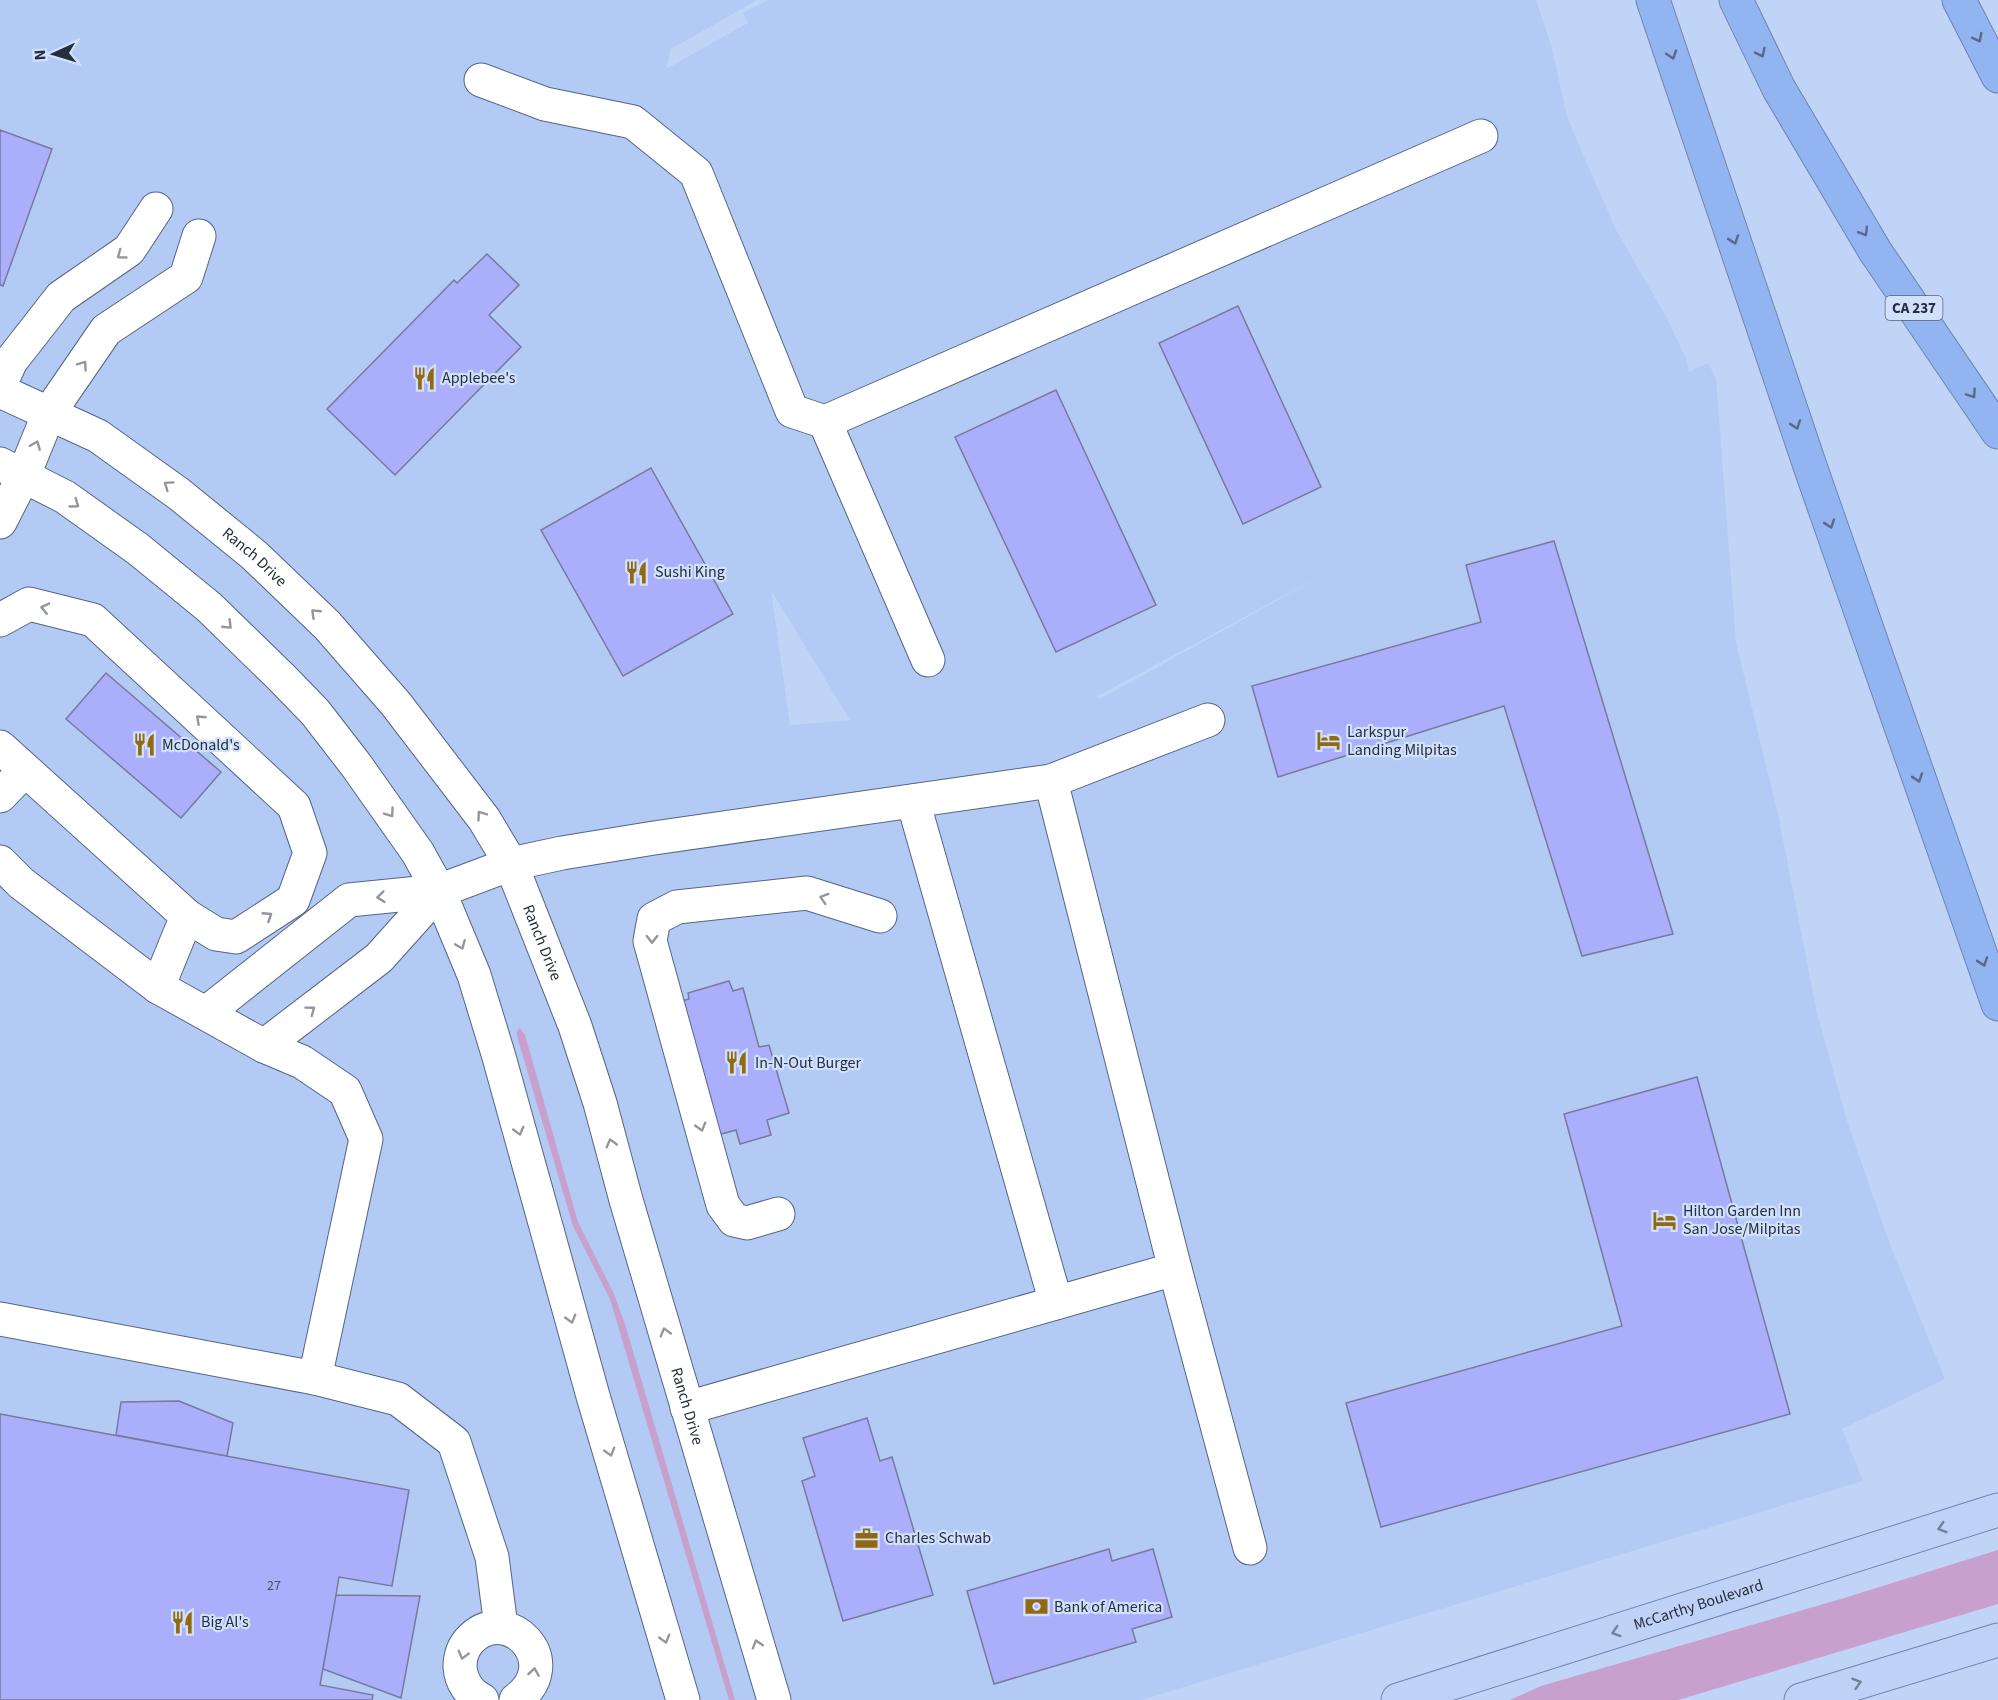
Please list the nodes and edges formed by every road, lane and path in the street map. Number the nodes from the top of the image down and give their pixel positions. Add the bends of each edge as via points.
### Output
1 (1653, 0) edge
2 (1736, 0) edge
3 (1959, 0) edge
4 (1998, 76) edge
5 (481, 80) dead end
6 (1481, 136) dead end
7 (156, 209) dead end
8 (199, 236) dead end
9 (0, 385) edge
10 (0, 391) edge
11 (49, 413) junction
12 (825, 422) junction
13 (1998, 432) edge
14 (12, 471) edge
15 (0, 522) edge
16 (0, 620) edge
17 (928, 660) dead end
18 (1208, 720) dead end
19 (0, 747) edge
20 (24, 771) junction
21 (1051, 781) junction
22 (0, 796) edge
23 (913, 801) junction
24 (0, 862) edge
25 (511, 864) junction
26 (439, 891) junction
27 (187, 916) junction
28 (880, 916) dead end
29 (158, 987) junction
30 (1998, 1004) edge
31 (206, 1013) junction
32 (264, 1046) junction
33 (778, 1214) dead end
34 (1175, 1269) junction
35 (1056, 1303) junction
36 (0, 1319) edge
37 (315, 1378) junction
38 (687, 1408) junction
39 (1998, 1510) edge
40 (1250, 1548) dead end
41 (501, 1627) junction
42 (1998, 1640) edge
43 (482, 1700) edge
44 (516, 1700) edge
45 (683, 1700) edge
46 (774, 1700) edge
47 (1398, 1700) edge
48 (1801, 1700) edge

1 -> 30 highway via 1810,469
2 -> 13 highway, CA 237 via 1779,89 1875,251
3 -> 4 highway
5 - 12 street via 545,104 633,122 696,173 792,411
6 - 12 street
7 -> 9 street via 129,250 61,297 11,361
11 -> 8 street via 106,330 186,277
10 - 11 street, Ranch Drive
14 -> 11 street
25 -> 11 street, Ranch Drive via 457,782 327,625 254,555 179,494 98,436
12 - 17 street
14 - 15 street
14 -> 26 street via 65,497 138,549 209,607 281,677 315,712 356,765 418,853
27 -> 16 street via 216,934 236,937 293,900 310,853 294,806 93,620 29,604
18 - 21 street
19 - 20 street
20 - 22 street
20 - 27 street
21 - 23 street
21 - 34 street
23 - 25 street via 654,838
23 - 35 street
24 - 29 street via 21,883
25 - 26 street
38 -> 25 street, Ranch Drive via 600,1103 575,1026
26 -> 31 street via 350,900
32 -> 26 street via 379,958
26 -> 45 street via 474,975 499,1057
27 - 29 street
28 -> 33 street via 807,893 677,907 654,920 650,941 723,1205 734,1220 747,1223
29 - 31 street
31 - 32 street
32 - 37 street via 302,1062 345,1091 366,1139
34 - 35 street
34 - 40 street
35 - 38 street
36 - 37 street
37 - 41 street via 398,1399 454,1442 492,1557
46 -> 38 street, Ranch Drive
39 -> 47 main road, McCarthy Boulevard
41 -> 43 street via 474,1636 460,1660 460,1674 466,1687
44 -> 41 street via 527,1691 537,1665 534,1651 525,1639
48 -> 42 main road

